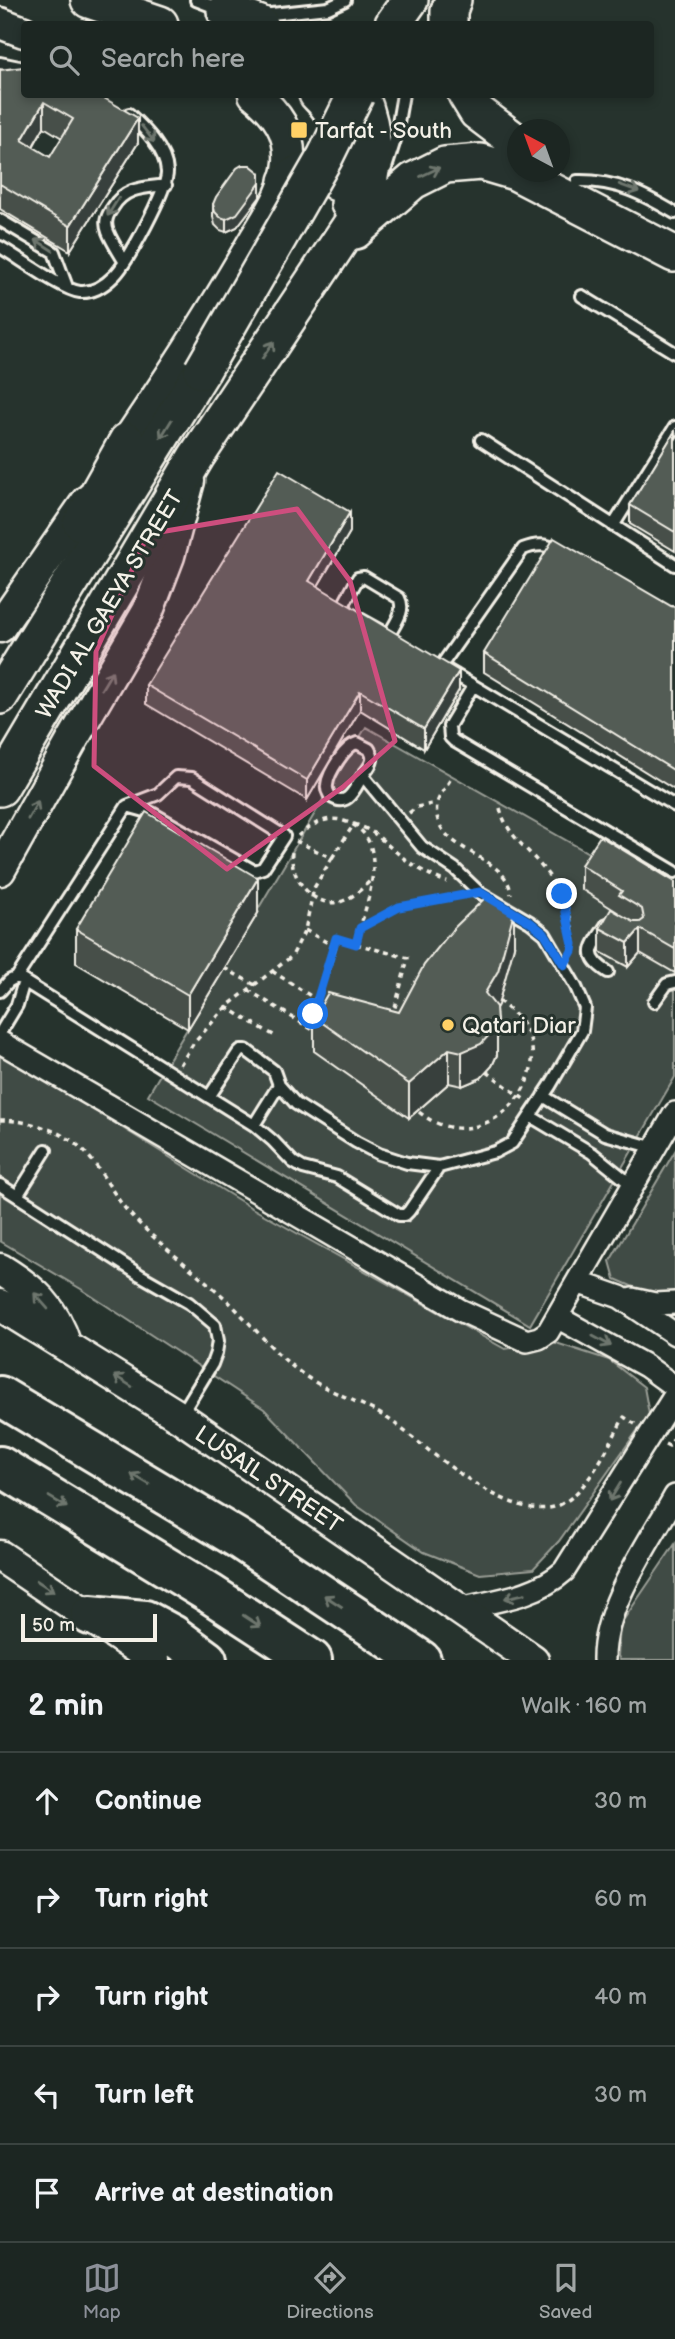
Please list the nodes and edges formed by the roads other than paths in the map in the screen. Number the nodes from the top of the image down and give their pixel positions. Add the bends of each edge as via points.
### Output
1 (345, 0) edge
2 (410, 0) edge
3 (453, 0) edge
4 (211, 5) edge
5 (108, 11) edge
6 (148, 21) edge
7 (252, 21) edge
8 (395, 21) edge
9 (449, 21) edge
10 (0, 23) edge
11 (21, 31) edge
12 (0, 63) edge
13 (21, 67) edge
14 (258, 98) edge
15 (320, 98) edge
16 (356, 98) edge
17 (360, 98) edge
18 (402, 98) edge
19 (468, 98) edge
20 (117, 107) edge
21 (507, 135) edge
22 (570, 175) edge
23 (570, 176) edge
24 (286, 181) junction
25 (166, 185) junction
26 (675, 213) edge
27 (0, 220) edge
28 (339, 245) junction
29 (0, 247) edge
30 (674, 254) edge
31 (124, 261) junction
32 (67, 287) junction
33 (582, 296) dead end
34 (675, 352) edge
35 (675, 427) edge
36 (481, 440) dead end
37 (127, 441) junction
38 (196, 457) junction
39 (613, 526) junction
40 (575, 560) edge
41 (675, 565) edge
42 (0, 627) edge
43 (388, 635) junction
44 (399, 641) edge
45 (431, 660) edge
46 (0, 665) edge
47 (441, 666) junction
48 (473, 686) junction
49 (0, 696) edge
50 (363, 776) junction
51 (0, 788) edge
52 (127, 806) junction
53 (675, 806) edge
54 (0, 870) edge
55 (675, 873) edge
56 (618, 928) edge
57 (608, 972) dead end
58 (21, 979) junction
59 (675, 982) edge
60 (0, 991) edge
61 (654, 1002) dead end
62 (0, 1032) edge
63 (0, 1042) edge
64 (279, 1085) junction
65 (543, 1096) junction
66 (209, 1097) junction
67 (533, 1112) junction
68 (675, 1113) edge
69 (254, 1125) junction
70 (655, 1148) junction
71 (46, 1150) dead end
72 (439, 1167) junction
73 (0, 1185) edge
74 (633, 1186) junction
75 (17, 1196) junction
76 (0, 1269) edge
77 (577, 1282) junction
78 (620, 1297) junction
79 (675, 1303) edge
80 (6, 1311) edge
81 (557, 1317) junction
82 (675, 1334) edge
83 (66, 1346) junction
84 (675, 1387) edge
85 (675, 1395) edge
86 (0, 1396) edge
87 (180, 1417) junction
88 (0, 1466) edge
89 (675, 1496) edge
90 (675, 1526) edge
91 (647, 1546) junction
92 (0, 1556) edge
93 (460, 1609) junction
94 (90, 1615) junction
95 (154, 1660) edge
96 (207, 1660) edge
97 (312, 1660) edge
98 (421, 1660) edge
99 (533, 1660) edge
100 (604, 1660) edge

1 - 4 lane via 328,8 267,16
2 - 8 main road
3 - 9 main road
4 - 7 main road
5 - 6 main road
10 - 11 street
12 - 13 lane
14 - 24 street via 285,132
15 - 28 main road via 338,123 351,171 351,195
16 -> 49 main road, WADI AL GAEYA STREET, bridge via 202,371
17 - 28 main road via 372,128 373,163 365,198
18 - 28 lane via 386,167 362,217
19 - 21 main road via 477,112
20 -> 25 lane via 145,129 156,145 167,171
22 -> 26 lane via 628,187
23 - 30 main road
24 - 28 main road via 308,169 332,177 342,200
24 - 37 street via 233,277
25 - 31 lane
25 -> 31 lane via 125,193 107,215 108,232
32 -> 27 lane via 54,252
28 -> 30 main road via 413,180 445,165 481,162 516,172
38 -> 28 main road, WADI AL GAEYA STREET
29 - 32 lane
31 - 32 lane via 104,285 79,292
33 - 34 lane
35 - 39 lane
36 - 39 lane
37 - 42 street
37 - 46 main road
38 - 51 main road, WADI AL GAEYA STREET
54 -> 38 street, WADI AL GAEYA STREET via 148,611 169,556
39 - 41 lane
40 - 47 lane via 542,544 523,550
43 - 43 lane via 345,608 361,577 401,602 401,612
43 - 44 lane
45 - 47 lane
47 - 48 lane
48 - 53 lane
48 - 55 lane via 449,726 450,737
50 - 50 lane via 373,756 363,744 350,745 327,783 330,796 343,801
50 - 65 lane via 422,847 545,934 564,965 585,1007 582,1031
52 - 52 lane via 152,813 254,871 263,868 284,836 184,776 176,777 158,794
52 - 58 lane
56 - 57 lane via 609,922 592,946 595,964
58 - 60 lane via 9,981
58 - 62 lane via 17,1005
58 - 66 lane
59 - 61 lane via 667,984
63 - 81 street via 494,1327 527,1341 548,1332
64 - 66 lane via 274,1071 241,1050
64 - 69 lane
64 - 72 lane via 296,1104 356,1143 407,1163
65 - 67 lane
65 - 70 lane via 605,1134
66 - 69 lane
67 - 72 lane via 512,1143
67 - 74 lane
68 - 70 street
69 - 72 lane via 303,1168 330,1173 399,1215 405,1216
70 - 74 street
71 - 75 lane
73 - 75 lane
74 - 77 street
75 - 87 lane via 189,1303 215,1325 218,1341 212,1364
83 -> 76 street via 60,1324 37,1294
77 - 78 street
77 - 81 street
78 - 79 street
78 - 82 street
80 - 83 street, LUSAIL STREET
81 -> 84 street
87 -> 83 street, LUSAIL STREET
85 -> 93 street via 564,1572 543,1587
98 -> 86 highway via 237,1538
87 - 93 street, LUSAIL STREET
88 -> 97 highway
89 - 91 street
90 - 91 street
91 - 100 street via 607,1626
92 -> 94 street
93 - 99 street, LUSAIL STREET
94 - 95 street
94 - 96 highway via 145,1620

